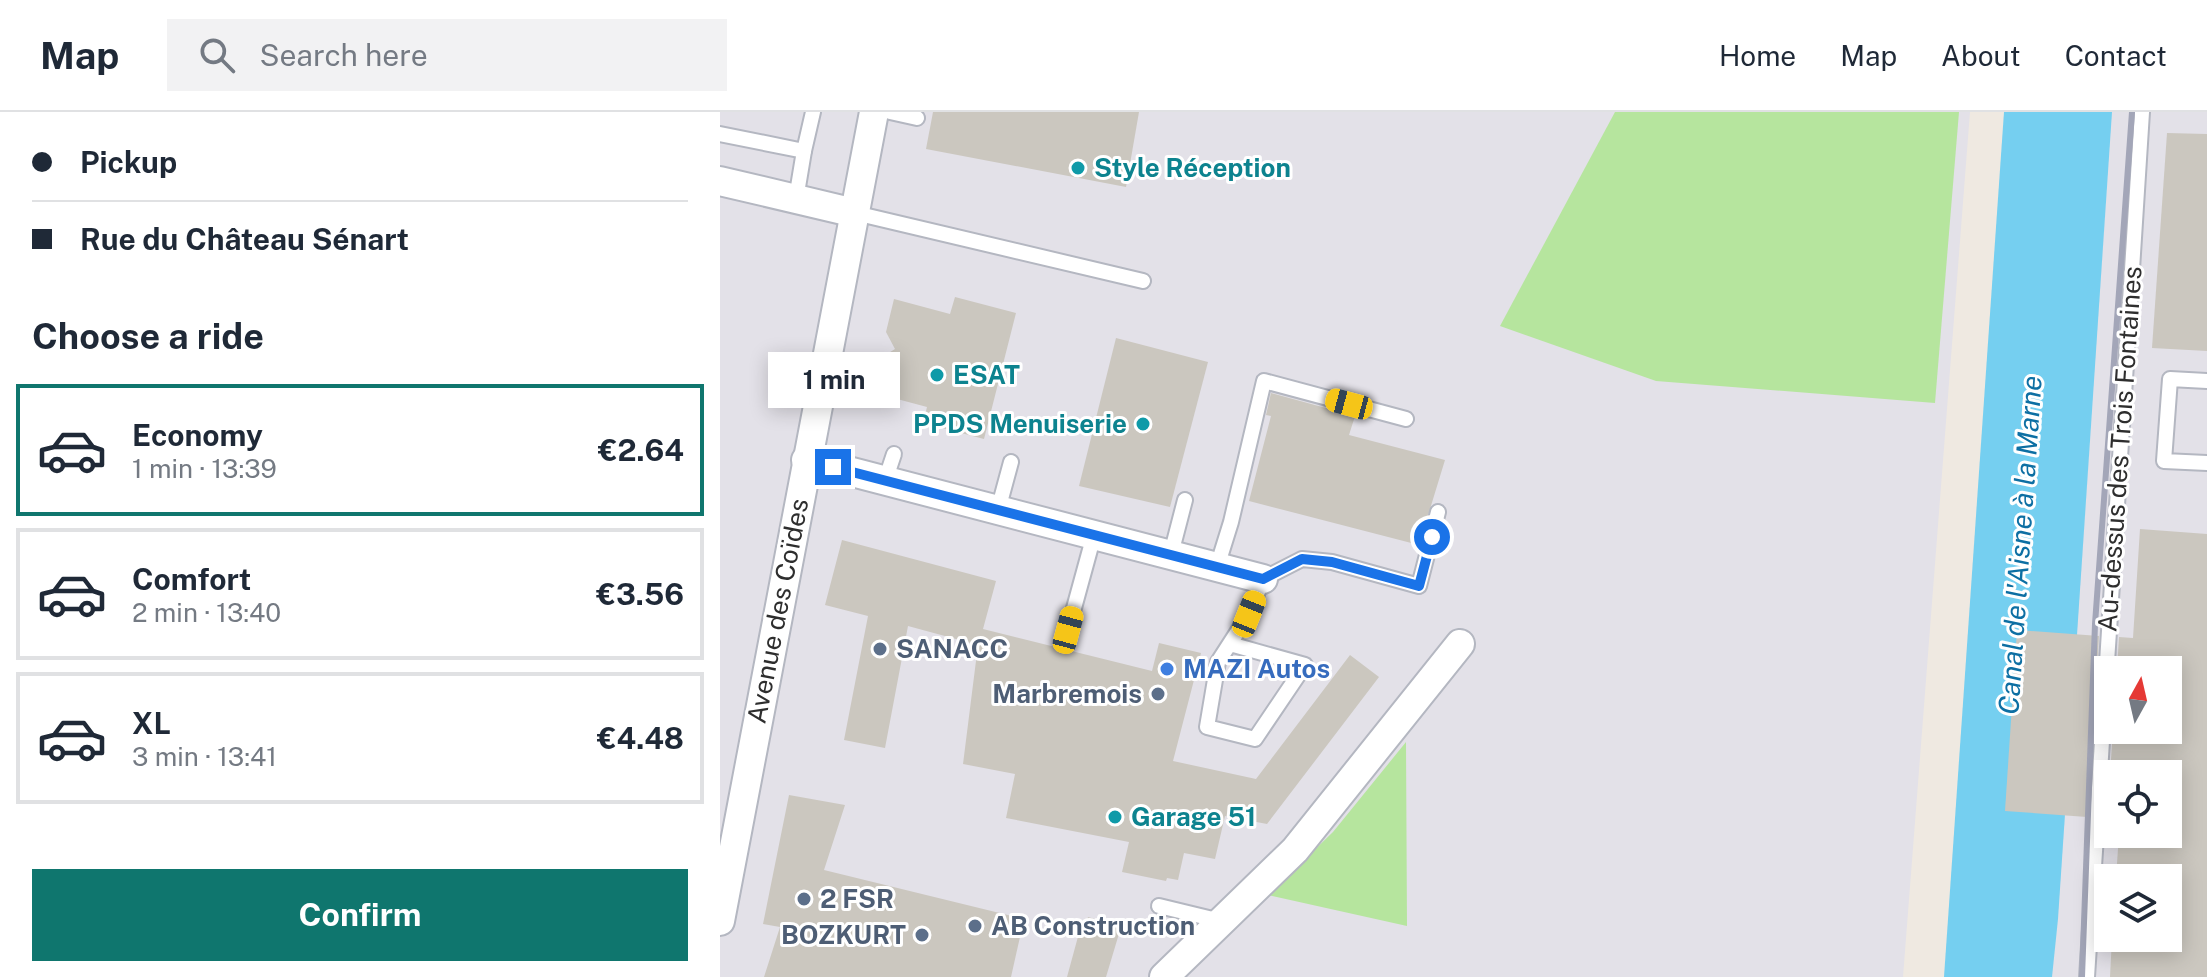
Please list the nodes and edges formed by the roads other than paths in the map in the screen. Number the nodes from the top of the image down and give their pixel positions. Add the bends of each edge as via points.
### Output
1 (813, 112) edge
2 (874, 112) edge
3 (890, 112) edge
4 (2142, 112) edge
5 (917, 118) dead end
6 (720, 134) edge
7 (804, 151) junction
8 (720, 181) edge
9 (796, 199) junction
10 (855, 213) junction
11 (1143, 281) dead end
12 (2207, 381) edge
13 (1406, 419) dead end
14 (806, 460) junction
15 (1011, 462) dead end
16 (2207, 463) edge
17 (1185, 500) dead end
18 (998, 510) junction
19 (1438, 512) dead end
20 (1094, 535) junction
21 (1171, 554) junction
22 (1217, 567) junction
23 (1263, 579) junction
24 (1068, 630) dead end
25 (1230, 644) junction
26 (1460, 644) dead end
27 (1159, 906) dead end
28 (720, 921) edge
29 (1222, 921) junction
30 (1164, 977) edge
31 (2087, 977) edge

1 - 7 lane
2 - 10 street, Avenue des Coïdes
3 - 5 lane
4 - 31 lane, Au-dessus des Trois Fontaines
6 - 7 lane
7 - 9 lane
8 - 9 street
9 - 10 street
10 - 11 lane
10 - 14 street, Avenue des Coïdes
12 - 16 lane via 2170,379 2164,461
13 - 22 lane via 1264,381
14 - 18 street via 890,467
14 - 28 street, Avenue des Coïdes
15 - 18 lane
17 - 21 lane
18 - 20 street
19 - 23 lane via 1419,586 1302,559
20 - 21 street
20 - 24 lane
21 - 22 street
22 - 23 street
23 - 25 lane
25 - 25 lane via 1218,662 1207,727 1255,739 1305,665
26 - 29 street via 1295,850
27 - 29 lane
29 - 30 street

